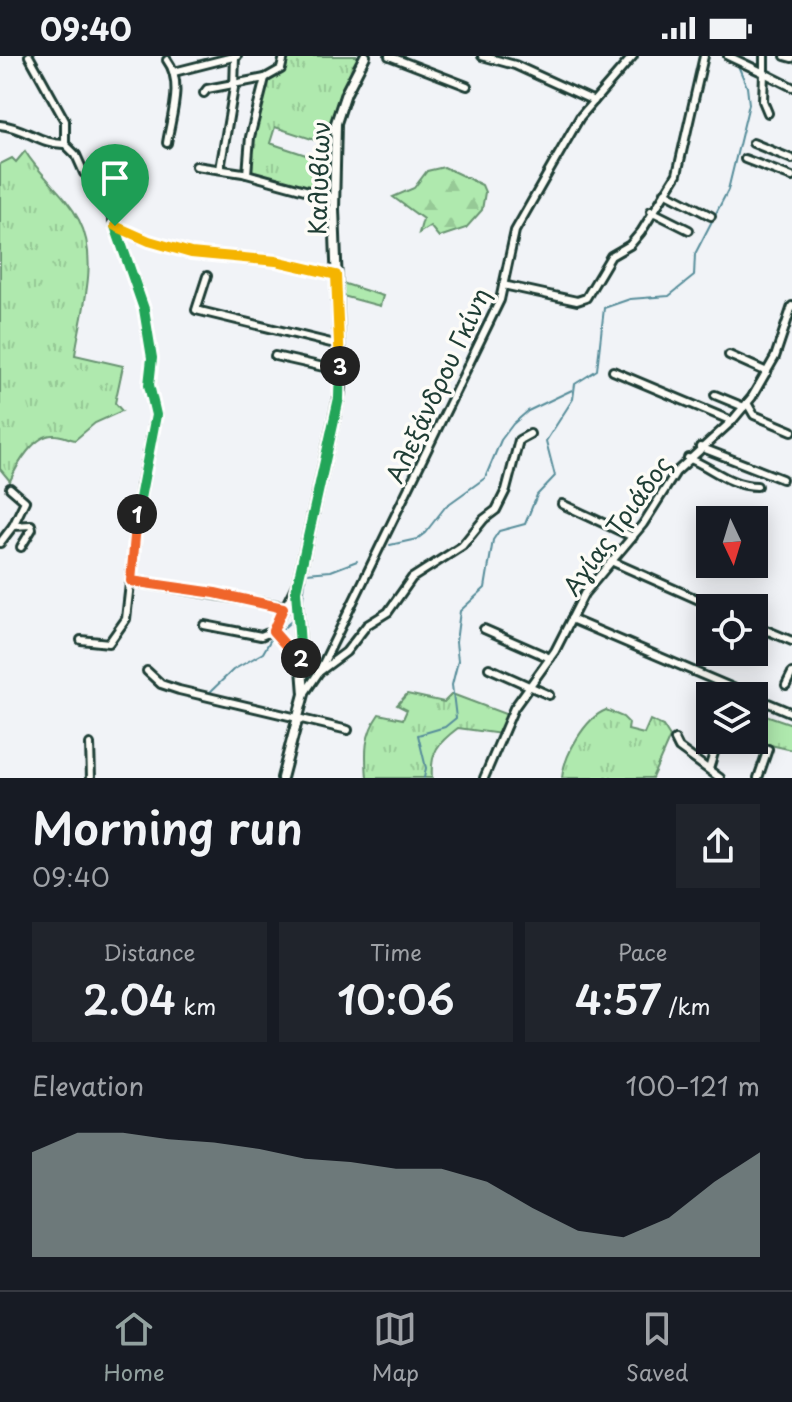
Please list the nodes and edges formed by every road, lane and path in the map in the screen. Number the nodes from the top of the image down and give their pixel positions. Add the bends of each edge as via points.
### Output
1 (29, 56) edge
2 (236, 56) edge
3 (284, 56) edge
4 (365, 56) edge
5 (389, 56) edge
6 (482, 56) edge
7 (633, 56) edge
8 (704, 56) edge
9 (728, 56) edge
10 (764, 56) edge
11 (785, 56) edge
12 (792, 58) edge
13 (167, 60) dead end
14 (174, 72) junction
15 (764, 73) junction
16 (265, 78) junction
17 (234, 84) junction
18 (467, 86) dead end
19 (792, 87) edge
20 (204, 93) dead end
21 (594, 101) junction
22 (768, 113) dead end
23 (0, 125) edge
24 (167, 143) dead end
25 (753, 143) dead end
26 (65, 144) junction
27 (745, 159) dead end
28 (792, 159) edge
29 (196, 166) dead end
30 (220, 169) junction
31 (247, 174) junction
32 (792, 177) edge
33 (665, 192) junction
34 (334, 198) junction
35 (651, 211) junction
36 (711, 216) dead end
37 (115, 226) junction
38 (689, 230) dead end
39 (336, 275) junction
40 (207, 276) dead end
41 (503, 285) junction
42 (792, 306) edge
43 (339, 345) junction
44 (729, 355) dead end
45 (275, 356) dead end
46 (341, 371) junction
47 (613, 371) dead end
48 (767, 372) junction
49 (715, 395) dead end
50 (745, 405) junction
51 (732, 421) junction
52 (792, 431) edge
53 (530, 434) dead end
54 (700, 447) junction
55 (688, 458) junction
56 (782, 479) dead end
57 (757, 486) dead end
58 (10, 488) dead end
59 (562, 504) dead end
60 (13, 526) junction
61 (633, 537) junction
62 (0, 543) edge
63 (21, 547) dead end
64 (611, 561) junction
65 (131, 581) junction
66 (297, 584) junction
67 (696, 599) edge
68 (283, 608) junction
69 (296, 613) junction
70 (571, 619) junction
71 (204, 625) dead end
72 (484, 629) dead end
73 (768, 631) edge
74 (275, 635) junction
75 (81, 640) dead end
76 (792, 641) edge
77 (550, 658) junction
78 (302, 664) junction
79 (489, 668) dead end
80 (147, 671) dead end
81 (319, 672) junction
82 (792, 673) edge
83 (786, 685) dead end
84 (529, 686) junction
85 (304, 694) junction
86 (549, 695) dead end
87 (792, 713) edge
88 (299, 719) junction
89 (348, 730) dead end
90 (675, 740) dead end
91 (90, 744) dead end
92 (714, 754) edge
93 (766, 754) edge
94 (709, 769) junction
95 (91, 778) edge
96 (282, 778) edge
97 (484, 778) edge
98 (720, 778) edge
99 (758, 778) edge

1 - 26 street via 65,121
2 - 14 street
2 - 17 street
3 - 16 street via 281,69
4 - 34 main road, Καλυβίων via 336,123
5 - 18 street
6 - 21 street
7 - 21 street, Αλεξάνδρου Γκίνη
8 - 33 street via 681,162
9 - 15 street
10 - 15 street
11 - 12 street
13 - 14 street
14 - 24 street
15 - 19 street
15 - 22 street
16 - 17 street
16 - 31 street
17 - 20 street
17 - 30 street
21 - 41 street, Αλεξάνδρου Γκίνη via 515,231
23 - 26 street via 25,130 47,144
25 - 28 street
26 - 37 street via 84,173 99,184
27 - 32 street
29 - 30 street
30 - 31 street
31 - 34 street
33 - 35 street
33 - 36 street
34 - 39 main road, Καλυβίων
35 - 38 street
35 - 41 street via 635,240 611,256 582,301
37 - 39 street via 191,253 276,261
37 - 65 street via 144,309 156,415 141,487
39 - 43 main road, Καλυβίων
40 - 43 street via 196,310
41 - 81 street, Αλεξάνδρου Γκίνη
42 - 48 street, Αγίας Τριάδος
43 - 46 main road, Καλυβίων
44 - 48 street
45 - 46 street
46 - 66 main road, Καλυβίων
47 - 51 street
48 - 50 street, Αγίας Τριάδος
49 - 50 street
50 - 51 street, Αγίας Τριάδος
50 - 52 street via 754,415
51 - 54 street, Αγίας Τριάδος
53 - 81 street via 519,440 496,510 462,546 412,578 388,612
54 - 55 street, Αγίας Τριάδος
54 - 56 street
55 - 57 street via 733,483
55 - 61 street, Αγίας Τριάδος
58 - 60 street via 25,501
59 - 61 street
60 - 62 street
60 - 63 street via 31,525
61 - 64 street, Αγίας Τριάδος
64 - 67 street
64 - 70 street, Αγίας Τριάδος
65 - 68 street
65 - 75 street via 126,619 109,643
66 - 68 street
66 - 69 main road, Καλυβίων
68 - 69 street
68 - 74 street
69 - 78 main road, Καλυβίων
70 - 77 street, Αγίας Τριάδος
70 - 87 street
71 - 74 street
72 - 77 street
73 - 76 street
74 - 78 street
77 - 84 street, Αγίας Τριάδος
78 - 85 main road, Καλυβίων
79 - 84 street
80 - 88 street via 161,684 179,690
81 - 85 street, Αλεξάνδρου Γκίνη
82 - 83 street
84 - 86 street
84 - 97 street, Αγίας Τριάδος
85 - 88 main road, Καλυβίων
88 - 89 street
88 - 96 main road, Καλυβίων
90 - 94 street
91 - 95 street
92 - 94 street
93 - 99 street
94 - 98 street

